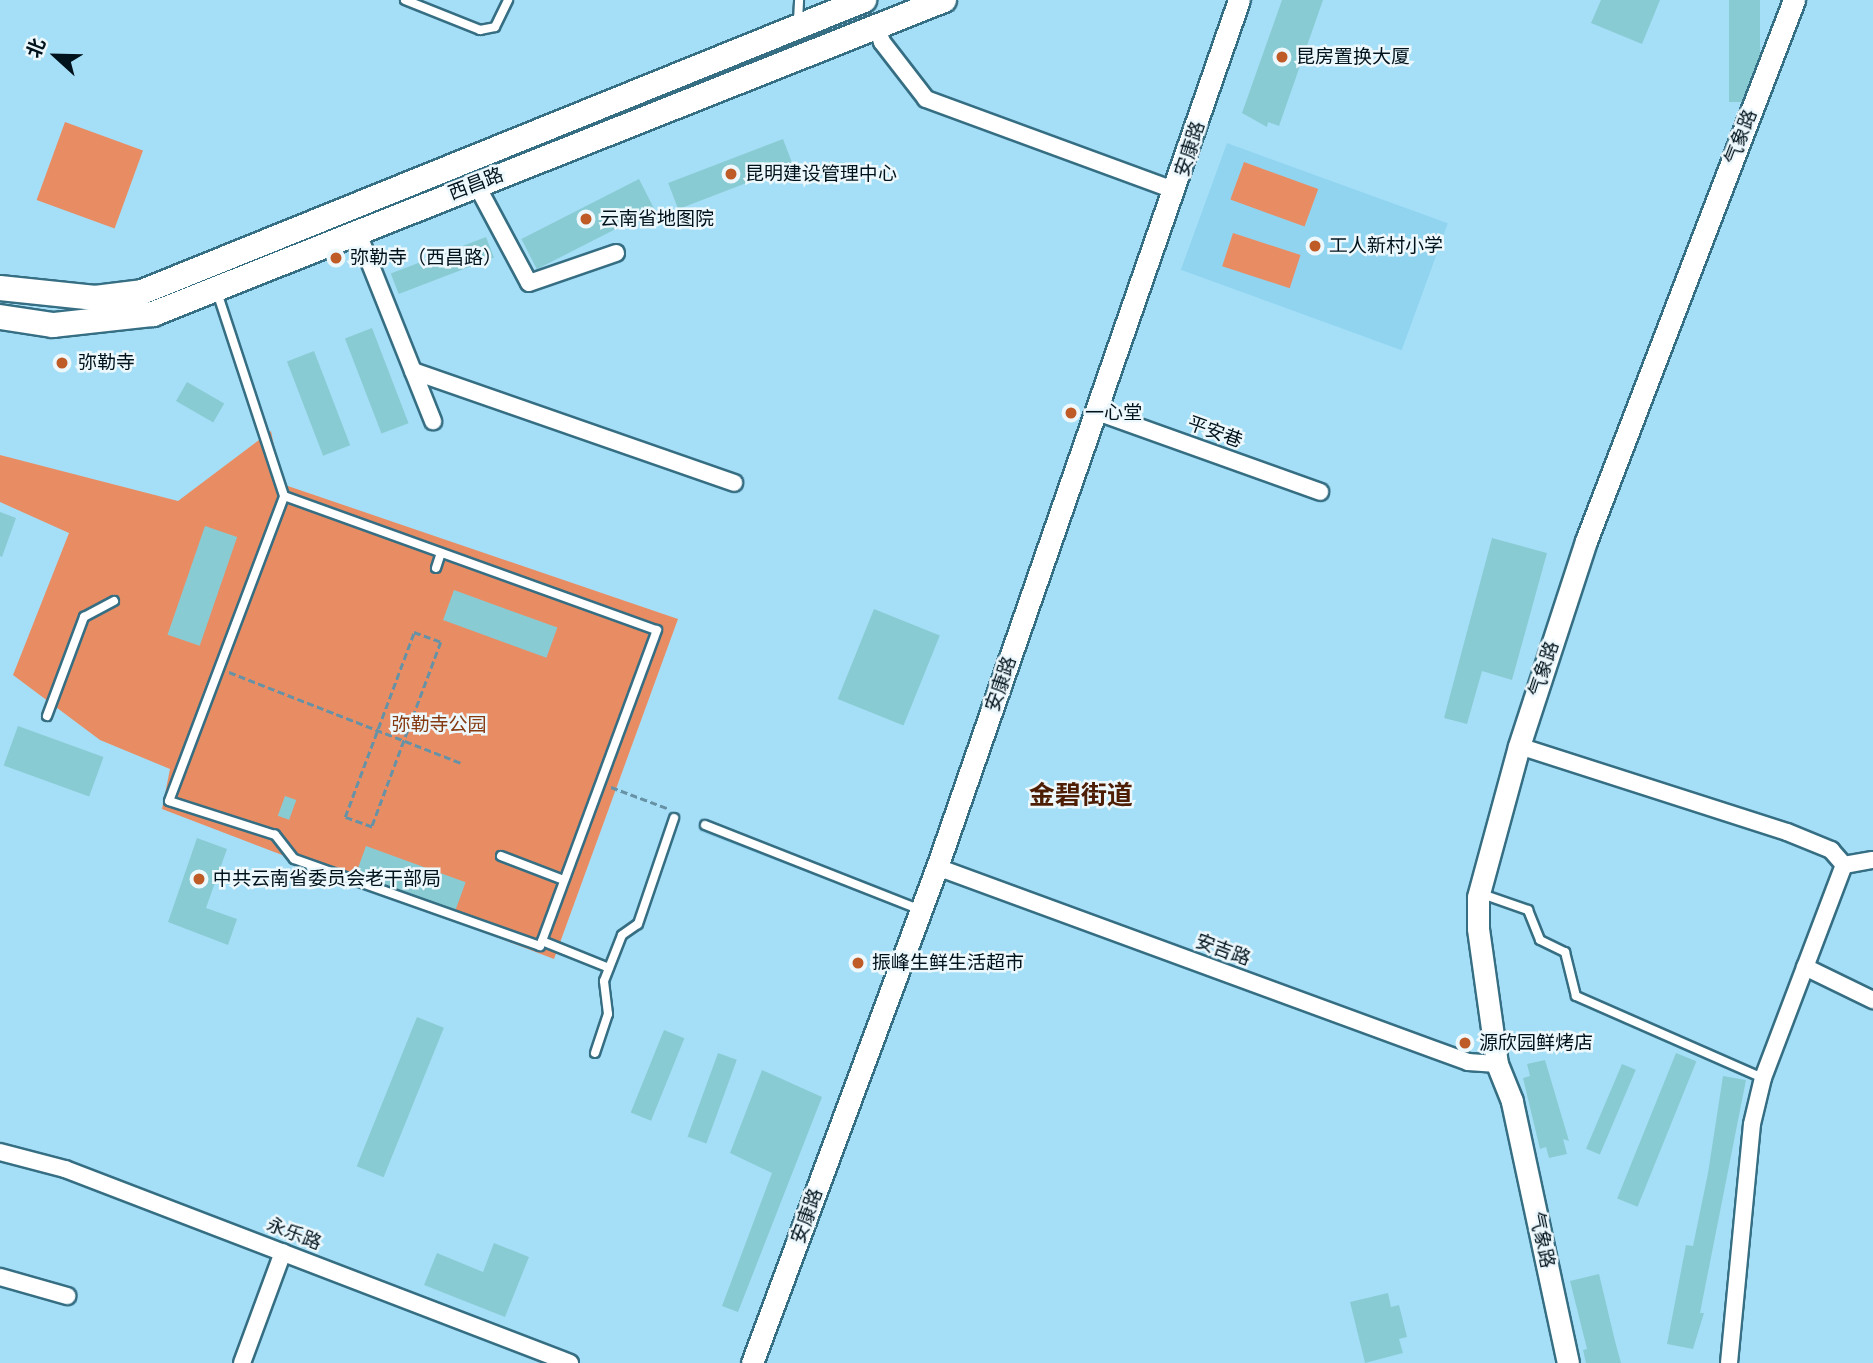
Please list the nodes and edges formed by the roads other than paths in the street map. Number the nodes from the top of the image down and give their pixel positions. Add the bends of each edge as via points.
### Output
1 (405, 0) edge
2 (508, 0) edge
3 (799, 0) edge
4 (864, 0) edge
5 (944, 0) edge
6 (1239, 0) edge
7 (1794, 0) edge
8 (797, 26) junction
9 (877, 26) junction
10 (476, 184) junction
11 (1176, 191) junction
12 (357, 231) junction
13 (616, 253) dead end
14 (216, 287) junction
15 (0, 288) edge
16 (0, 317) edge
17 (413, 371) junction
18 (1097, 412) junction
19 (433, 421) dead end
20 (734, 483) dead end
21 (1320, 492) dead end
22 (284, 496) junction
23 (441, 553) junction
24 (436, 568) dead end
25 (114, 601) dead end
26 (47, 716) dead end
27 (1519, 746) junction
28 (673, 814) road end
29 (705, 825) dead end
30 (501, 856) dead end
31 (1873, 860) edge
32 (1844, 865) junction
33 (937, 867) junction
34 (564, 880) junction
35 (1479, 893) junction
36 (920, 910) junction
37 (542, 941) junction
38 (1805, 967) junction
39 (609, 968) junction
40 (1873, 1000) edge
41 (595, 1053) dead end
42 (1497, 1064) junction
43 (1763, 1078) junction
44 (0, 1152) edge
45 (283, 1252) junction
46 (0, 1277) edge
47 (67, 1296) dead end
48 (242, 1363) edge
49 (570, 1363) edge
50 (752, 1363) edge
51 (1568, 1363) edge
52 (1729, 1363) edge

1 - 2 lane via 480,30 495,27
3 - 8 lane
4 - 8 main road, 西昌路
5 - 9 main road, 西昌路
6 - 11 street, 安康路
7 - 27 street, 气象路 via 1586,541
8 - 15 main road, 西昌路 via 142,292 95,298
9 - 10 main road, 西昌路
9 - 11 street via 882,42 926,99
10 - 12 main road, 西昌路
10 - 13 street via 529,283
11 - 18 street, 安康路
12 - 14 main road, 西昌路
12 - 17 street
14 - 16 main road, 西昌路 via 153,314 108,323 53,325
14 - 22 lane
17 - 19 street
17 - 20 street
18 - 21 street, 平安巷
18 - 33 street, 安康路
22 - 23 lane
22 - 37 lane via 169,801 275,835 294,859 540,946
23 - 24 lane
23 - 34 lane via 657,629
25 - 26 lane via 84,617
27 - 32 street via 1787,832 1832,850
27 - 35 street, 气象路
28 - 39 lane via 638,925 622,935
29 - 36 lane
30 - 34 lane
31 - 32 street
32 - 38 street
33 - 36 street, 安康路
33 - 42 street, 安吉路 via 1468,1062
34 - 37 lane
35 - 42 street, 气象路 via 1478,928
35 - 43 lane via 1528,910 1540,940 1565,952 1576,996
36 - 50 street, 安康路
37 - 39 lane
38 - 40 street
38 - 43 street
39 - 41 lane via 604,981 608,1014
42 - 51 street, 气象路 via 1512,1101
43 - 52 street via 1752,1124
44 - 45 street, 永乐路 via 65,1169
45 - 48 street
45 - 49 street, 永乐路
46 - 47 street

